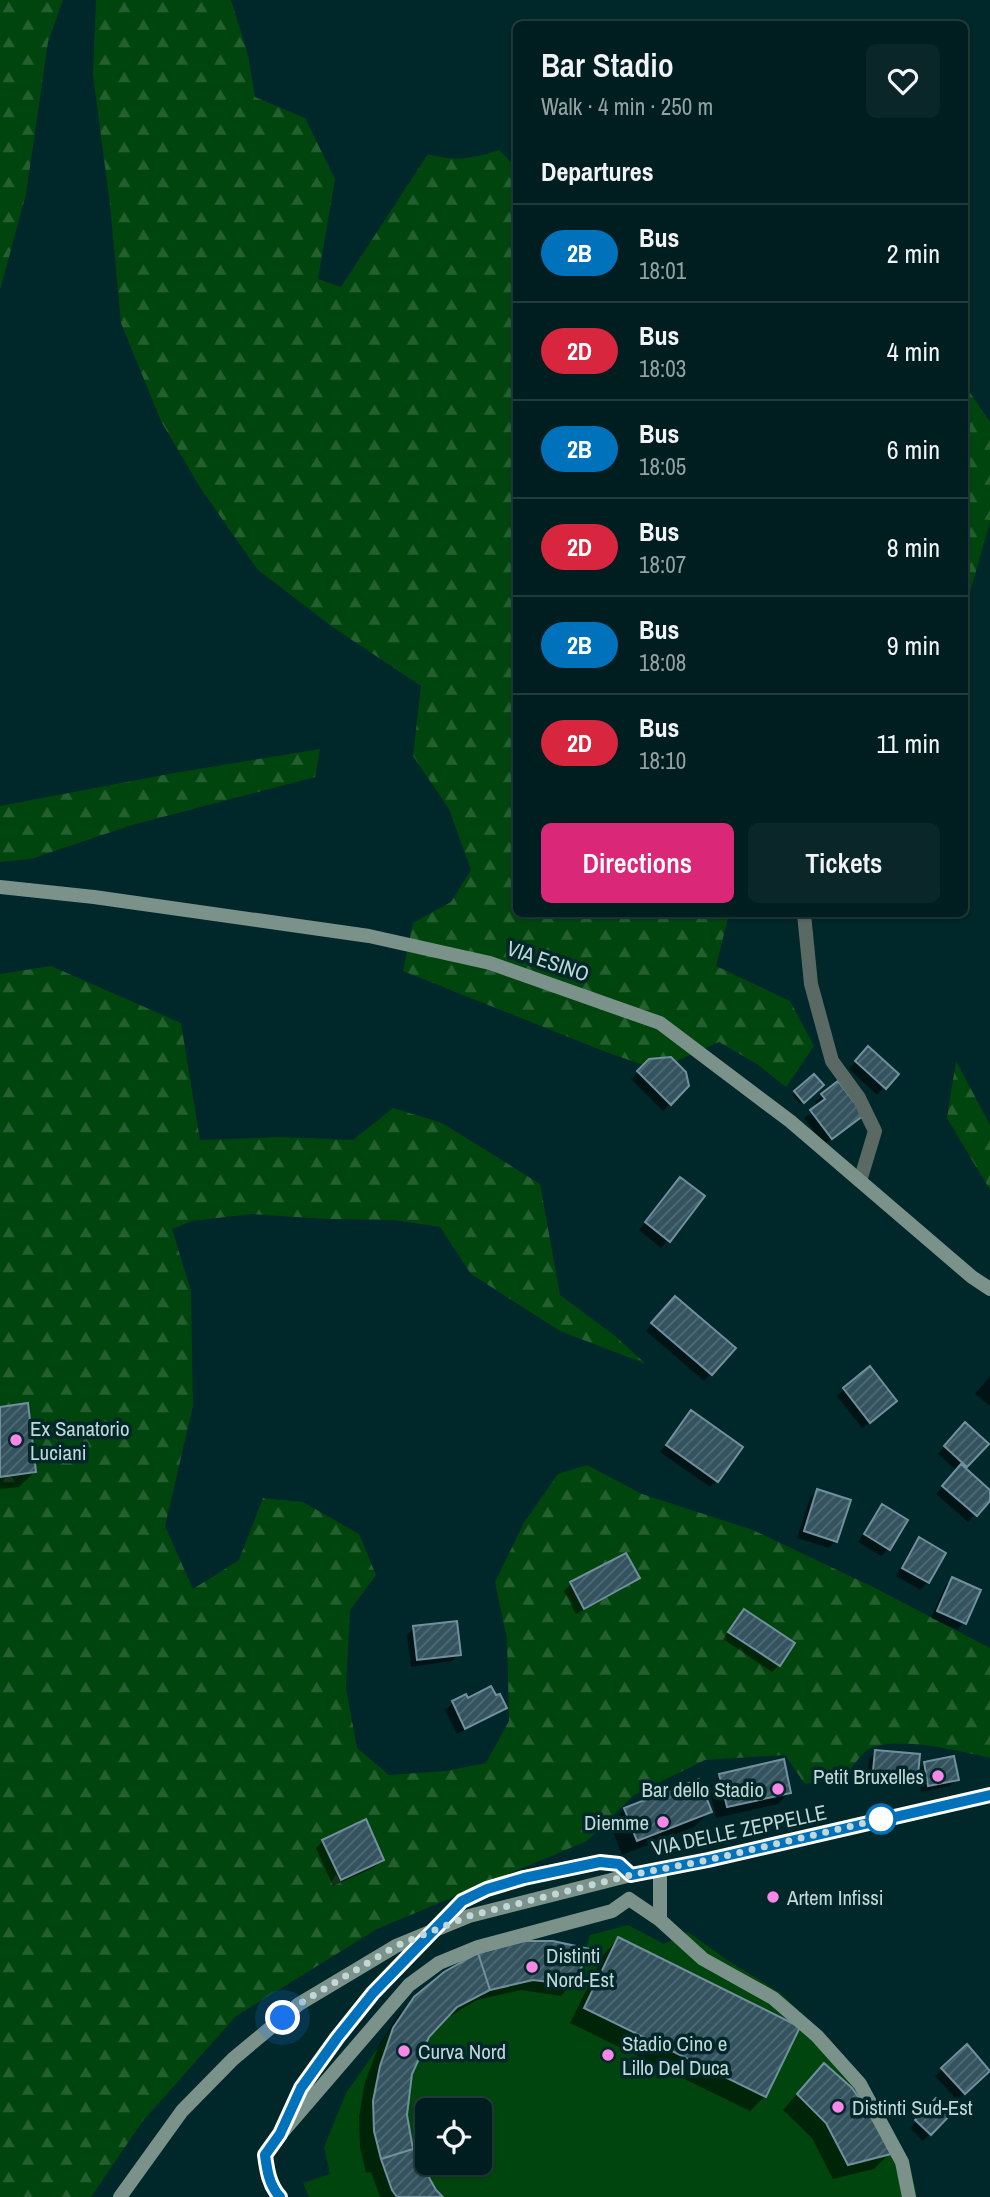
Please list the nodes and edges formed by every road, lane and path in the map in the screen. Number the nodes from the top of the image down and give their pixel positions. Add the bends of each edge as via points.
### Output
1 (0, 887) edge
2 (804, 917) edge
3 (860, 1181) junction
4 (990, 1289) edge
5 (990, 1795) edge
6 (660, 1869) junction
7 (631, 1875) junction
8 (629, 1899) junction
9 (462, 1901) tunnel mouth
10 (660, 1920) junction
11 (373, 1993) tunnel mouth
12 (280, 2134) junction
13 (120, 2197) edge
14 (280, 2197) edge
15 (909, 2197) edge

1 - 3 street, VIA ESINO via 369,936 502,967 660,1023 790,1121
2 - 3 street via 811,984 832,1061 859,1098 875,1131
3 - 4 street, VIA ESINO
5 - 6 street, VIA DELLE ZEPPELLE
6 - 7 street, VIA DELLE ZEPPELLE
6 - 10 street
7 - 8 street
7 - 9 street, VIA DELLE ZEPPELLE via 619,1864 600,1862 520,1879
7 - 13 street via 469,1916 396,1946 299,2004 197,2094
8 - 10 street
8 - 12 street via 612,1911 478,1947 439,1963 409,1984
10 - 15 street via 704,1959 773,1998 826,2045 860,2084 902,2162
11 - 12 street via 301,2088
12 - 14 street via 265,2155 268,2176

